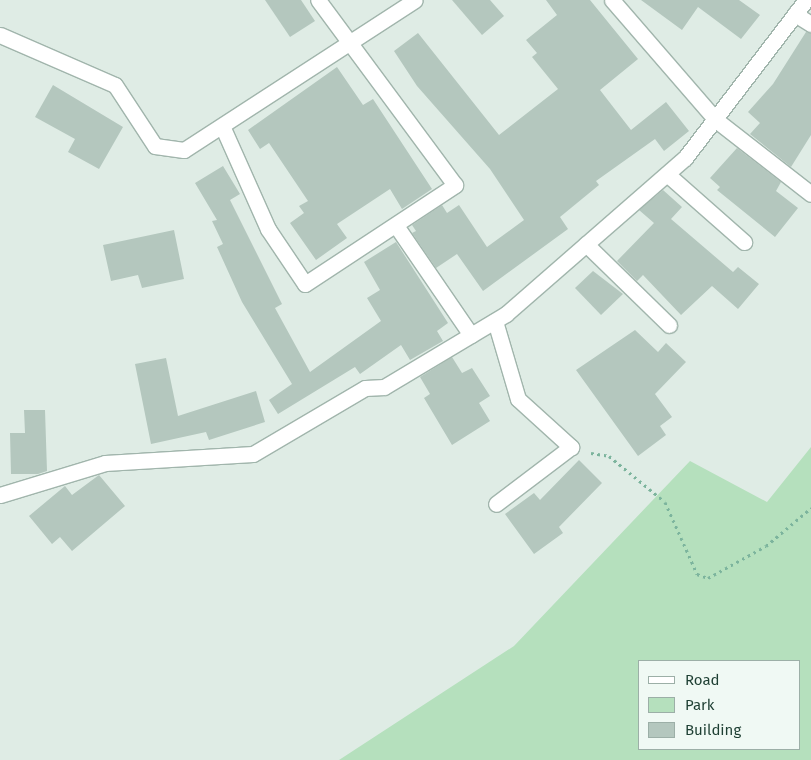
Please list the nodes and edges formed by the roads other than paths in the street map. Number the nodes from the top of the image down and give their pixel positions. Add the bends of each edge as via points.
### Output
1 (318, 0) edge
2 (415, 0) edge
3 (806, 0) edge
4 (617, 2) edge
5 (795, 14) junction
6 (811, 24) edge
7 (0, 35) edge
8 (346, 43) junction
9 (716, 120) junction
10 (223, 128) junction
11 (667, 174) junction
12 (811, 194) edge
13 (397, 227) junction
14 (744, 242) dead end
15 (586, 244) junction
16 (495, 321) junction
17 (669, 325) dead end
18 (471, 334) junction
19 (0, 495) edge
20 (496, 504) dead end

1 - 8 street
2 - 8 street
3 - 5 street
4 - 9 street
5 - 6 street
5 - 9 street
7 - 10 street via 115,85 155,146 184,150
8 - 10 street
8 - 13 street via 455,185
9 - 11 street
9 - 12 street
10 - 13 street via 268,229 305,284
11 - 14 street
11 - 15 street
13 - 18 street
15 - 16 street
15 - 17 street
16 - 18 street
16 - 20 street via 518,399 571,448
18 - 19 street via 384,387 365,388 253,454 104,463

